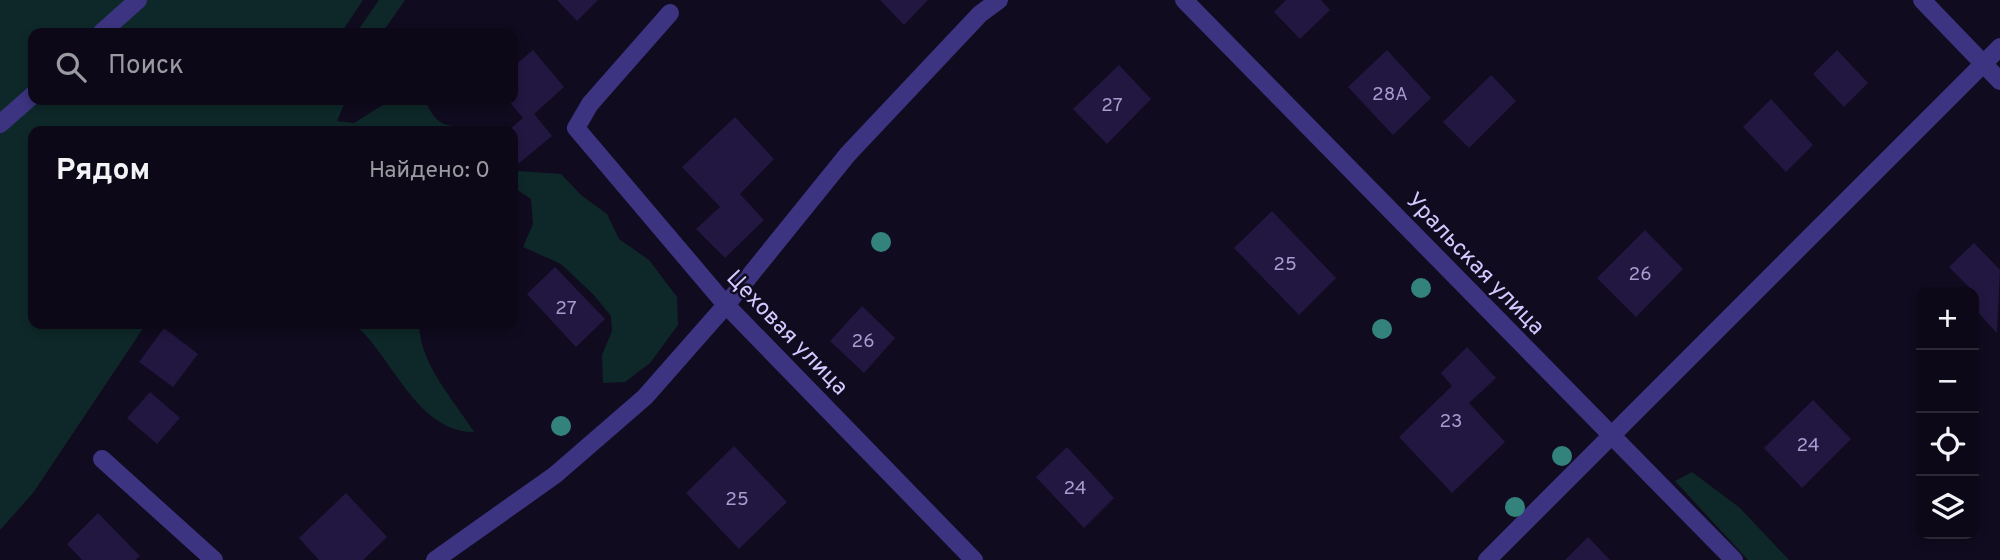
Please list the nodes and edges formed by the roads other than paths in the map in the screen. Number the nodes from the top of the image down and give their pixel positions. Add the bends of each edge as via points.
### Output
1 (138, 0) edge
2 (999, 0) edge
3 (1184, 0) edge
4 (1922, 0) edge
5 (670, 13) dead end
6 (107, 28) edge
7 (2000, 47) edge
8 (1982, 63) junction
9 (2000, 81) edge
10 (28, 100) edge
11 (1, 125) edge
12 (726, 304) junction
13 (1610, 434) junction
14 (102, 458) dead end
15 (214, 560) edge
16 (435, 560) edge
17 (974, 560) edge
18 (1487, 560) edge
19 (1734, 560) edge

1 - 6 street
2 - 12 street via 848,155
3 - 13 street, Уральская улица
4 - 8 street
5 - 12 street, Цеховая улица via 590,104 576,128
7 - 8 street
8 - 9 street
8 - 13 street
10 - 11 street
12 - 16 street via 645,397 555,475
12 - 17 street, Цеховая улица
13 - 18 street
13 - 19 street, Уральская улица
14 - 15 street

